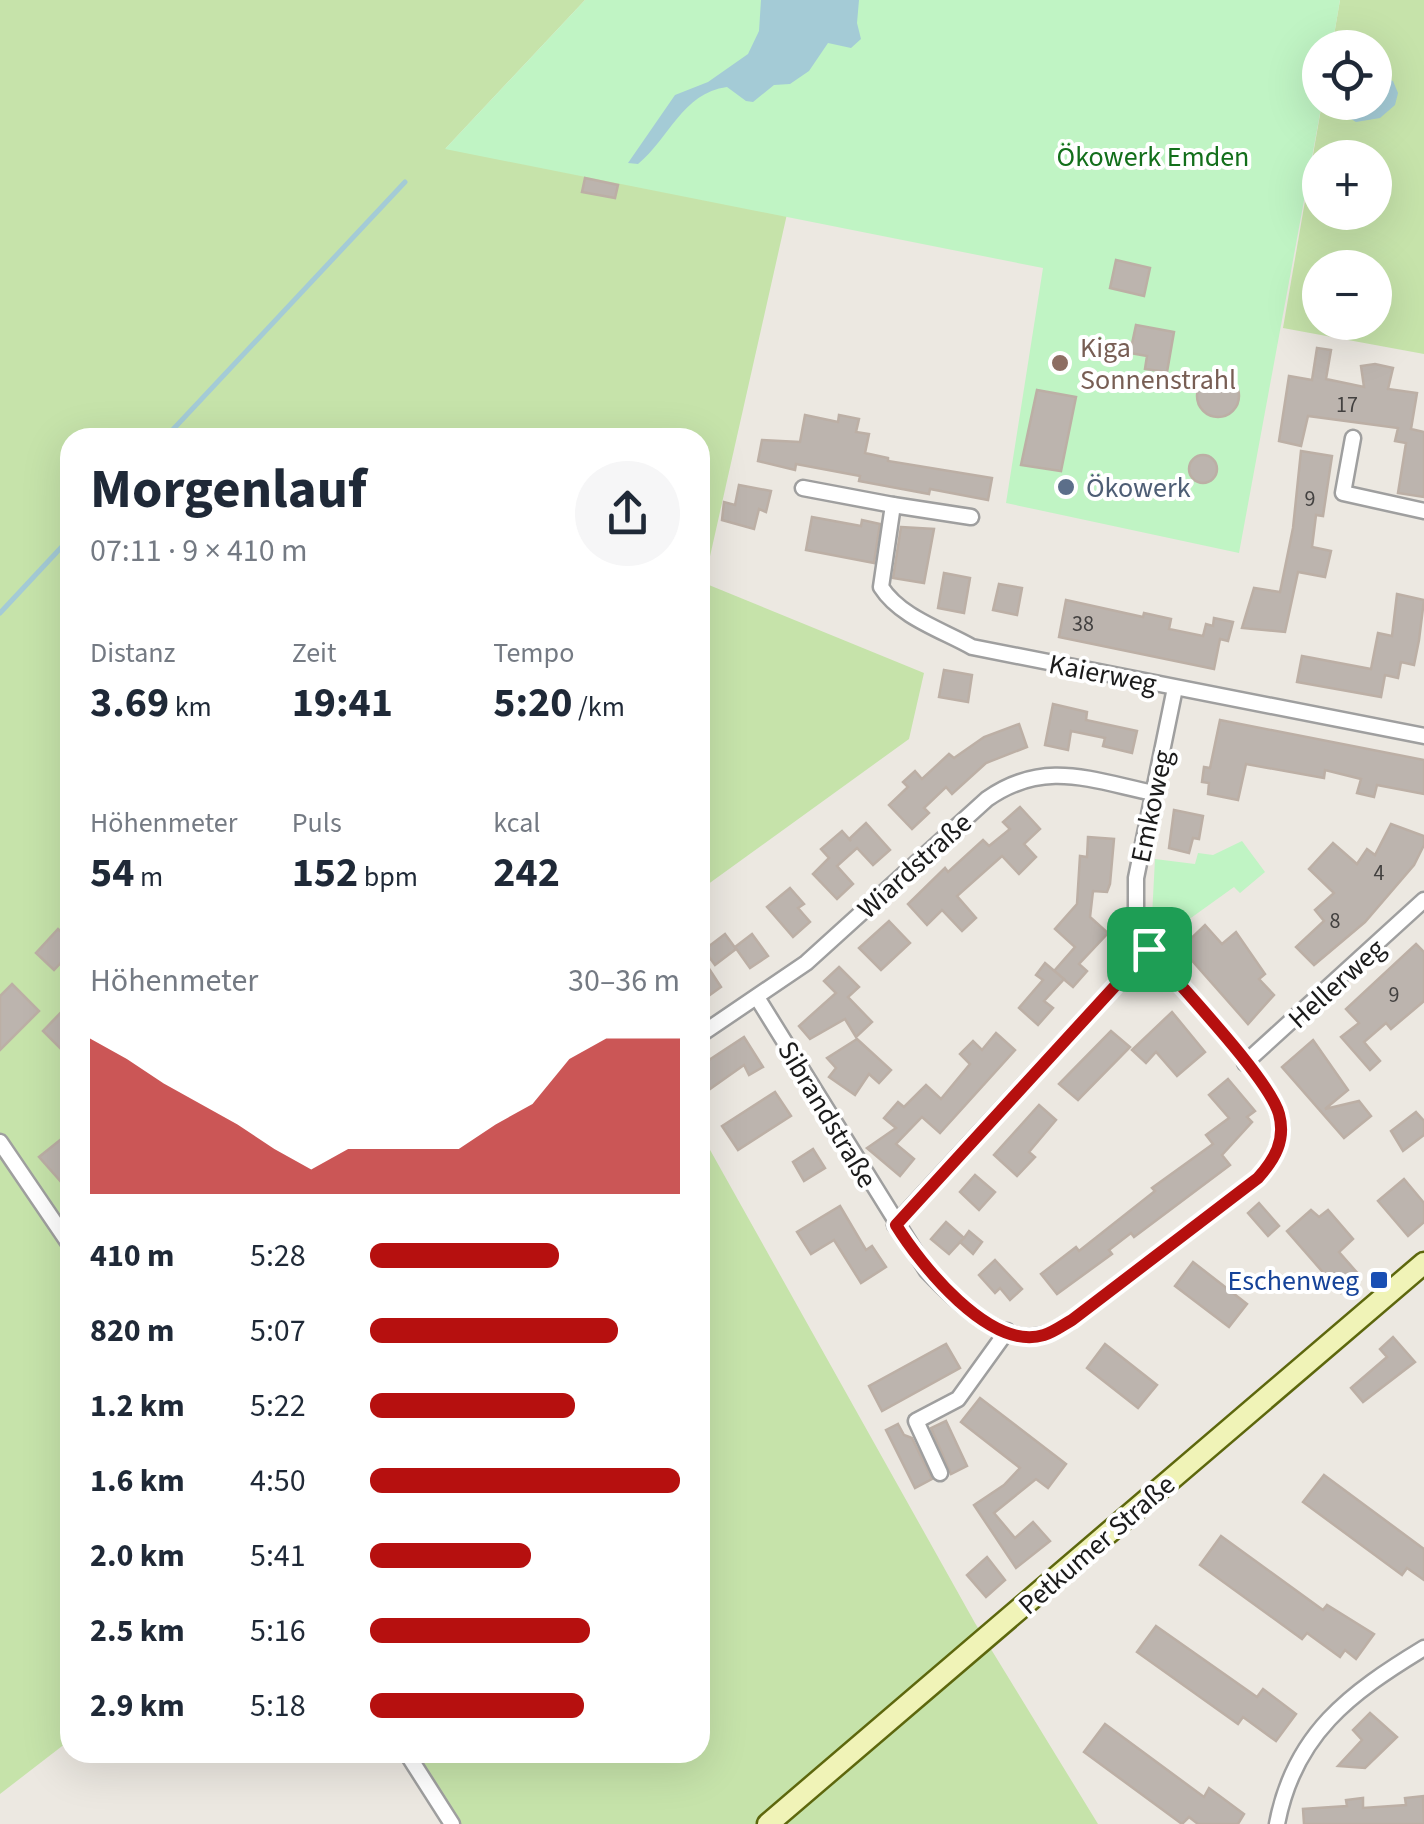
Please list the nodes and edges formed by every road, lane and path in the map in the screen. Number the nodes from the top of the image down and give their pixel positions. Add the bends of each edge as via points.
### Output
1 (1353, 438) dead end
2 (803, 488) dead end
3 (893, 505) junction
4 (1424, 511) edge
5 (972, 518) dead end
6 (1176, 688) junction
7 (1424, 736) edge
8 (1154, 794) junction
9 (1424, 900) edge
10 (1149, 949) junction
11 (758, 999) junction
12 (710, 1029) edge
13 (1245, 1063) junction
14 (0, 1142) edge
15 (896, 1225) junction
16 (60, 1230) edge
17 (1424, 1264) edge
18 (1007, 1331) junction
19 (940, 1473) dead end
20 (1424, 1648) edge
21 (413, 1763) edge
22 (452, 1824) edge
23 (768, 1824) edge
24 (1277, 1824) edge

1 - 4 street via 1343,494
2 - 3 street
3 - 5 street
3 - 6 street, Kaierweg via 881,587 914,616 972,647
6 - 7 street, Kaierweg
6 - 8 street, Emkoweg
8 - 10 street, Emkoweg via 1136,878 1136,912
8 - 11 street, Wiardstraße via 1055,773 1009,783
9 - 13 street, Hellerweg
10 - 13 street, Emkoweg
10 - 15 street
11 - 12 street, Wiardstraße
11 - 15 street, Sibrandstraße
13 - 18 street, Emkoweg via 1273,1098 1282,1134 1258,1178 1072,1320 1043,1336
14 - 16 street
15 - 18 street, Sibrandstraße via 954,1298
17 - 23 main road, Petkumer Straße
18 - 19 street via 958,1399 916,1420
20 - 24 street via 1351,1696 1319,1727 1294,1769
21 - 22 street

